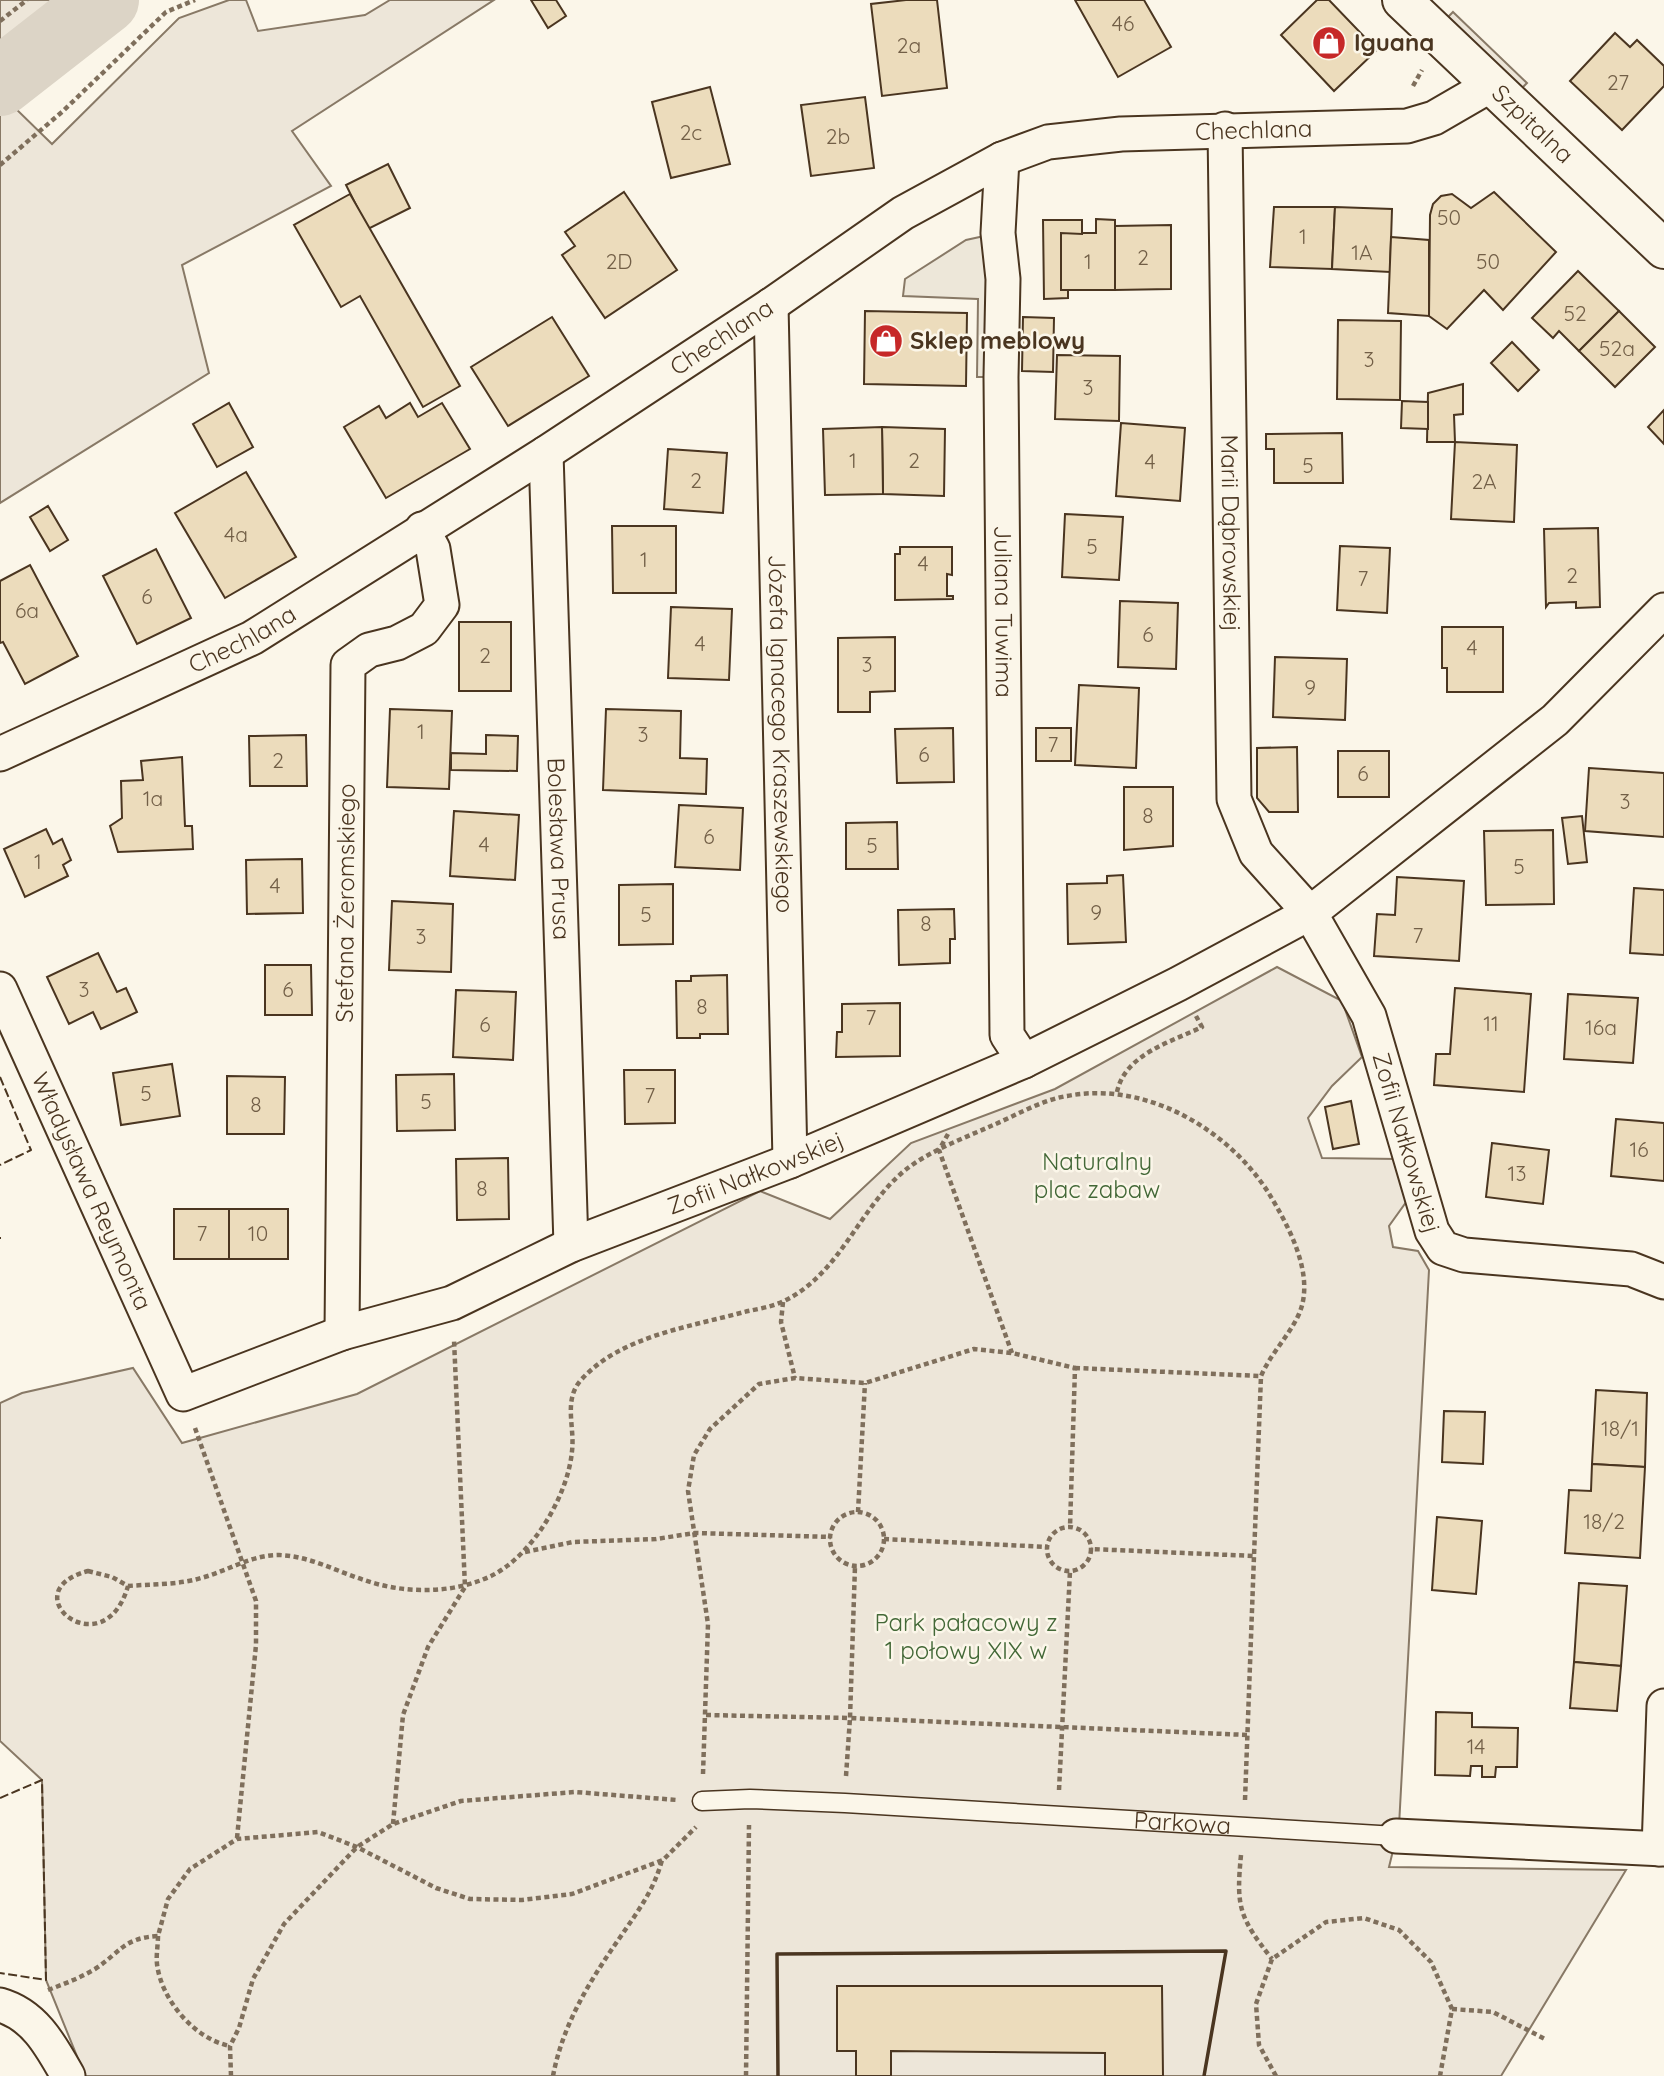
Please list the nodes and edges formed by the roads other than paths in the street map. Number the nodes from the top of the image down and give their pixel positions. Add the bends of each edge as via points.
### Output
1 (1402, 0) edge
2 (1491, 85) junction
3 (1225, 129) junction
4 (1002, 159) junction
5 (1664, 249) edge
6 (771, 305) junction
7 (546, 453) junction
8 (422, 529) junction
9 (1664, 610) edge
10 (0, 754) edge
11 (1310, 913) junction
12 (0, 989) edge
13 (1024, 1061) junction
14 (790, 1161) junction
15 (571, 1245) junction
16 (1664, 1282) edge
17 (342, 1334) junction
18 (183, 1394) joint
19 (1664, 1706) edge
20 (702, 1801) road end
21 (1396, 1836) joint
22 (1661, 1849) edge
23 (12, 2009) edge
24 (68, 2076) edge

1 - 2 street, Szpitalna
2 - 3 street, Chechlana via 1434,118 1407,125
2 - 5 street, Szpitalna
3 - 4 street, Chechlana via 1048,142
3 - 11 street, Marii Dąbrowskiej via 1234,799 1256,853
4 - 6 street, Chechlana via 903,213
4 - 13 street, Juliana Tuwima via 1007,1035
6 - 7 street, Chechlana
6 - 14 street, Józefa Ignacego Kraszewskiego
7 - 8 street, Chechlana
7 - 15 street, Bolesława Prusa
8 - 10 street, Chechlana via 252,638
8 - 17 street, Stefana Żeromskiego via 433,549 442,605 424,629 369,650 348,665
9 - 11 street, Zofii Nałkowskiej via 1555,720
11 - 13 street, Zofii Nałkowskiej
11 - 16 street, Zofii Nałkowskiej via 1369,1016 1432,1231 1443,1248 1464,1255 1631,1269
12 - 18 street, Władysława Reymonta
13 - 14 street, Zofii Nałkowskiej
14 - 15 street, Zofii Nałkowskiej
15 - 17 street, Zofii Nałkowskiej via 452,1303
17 - 18 street, Zofii Nałkowskiej
19 - 22 street
20 - 21 lane, Parkowa via 750,1799
21 - 22 street, Parkowa
23 - 24 street via 47,2040

